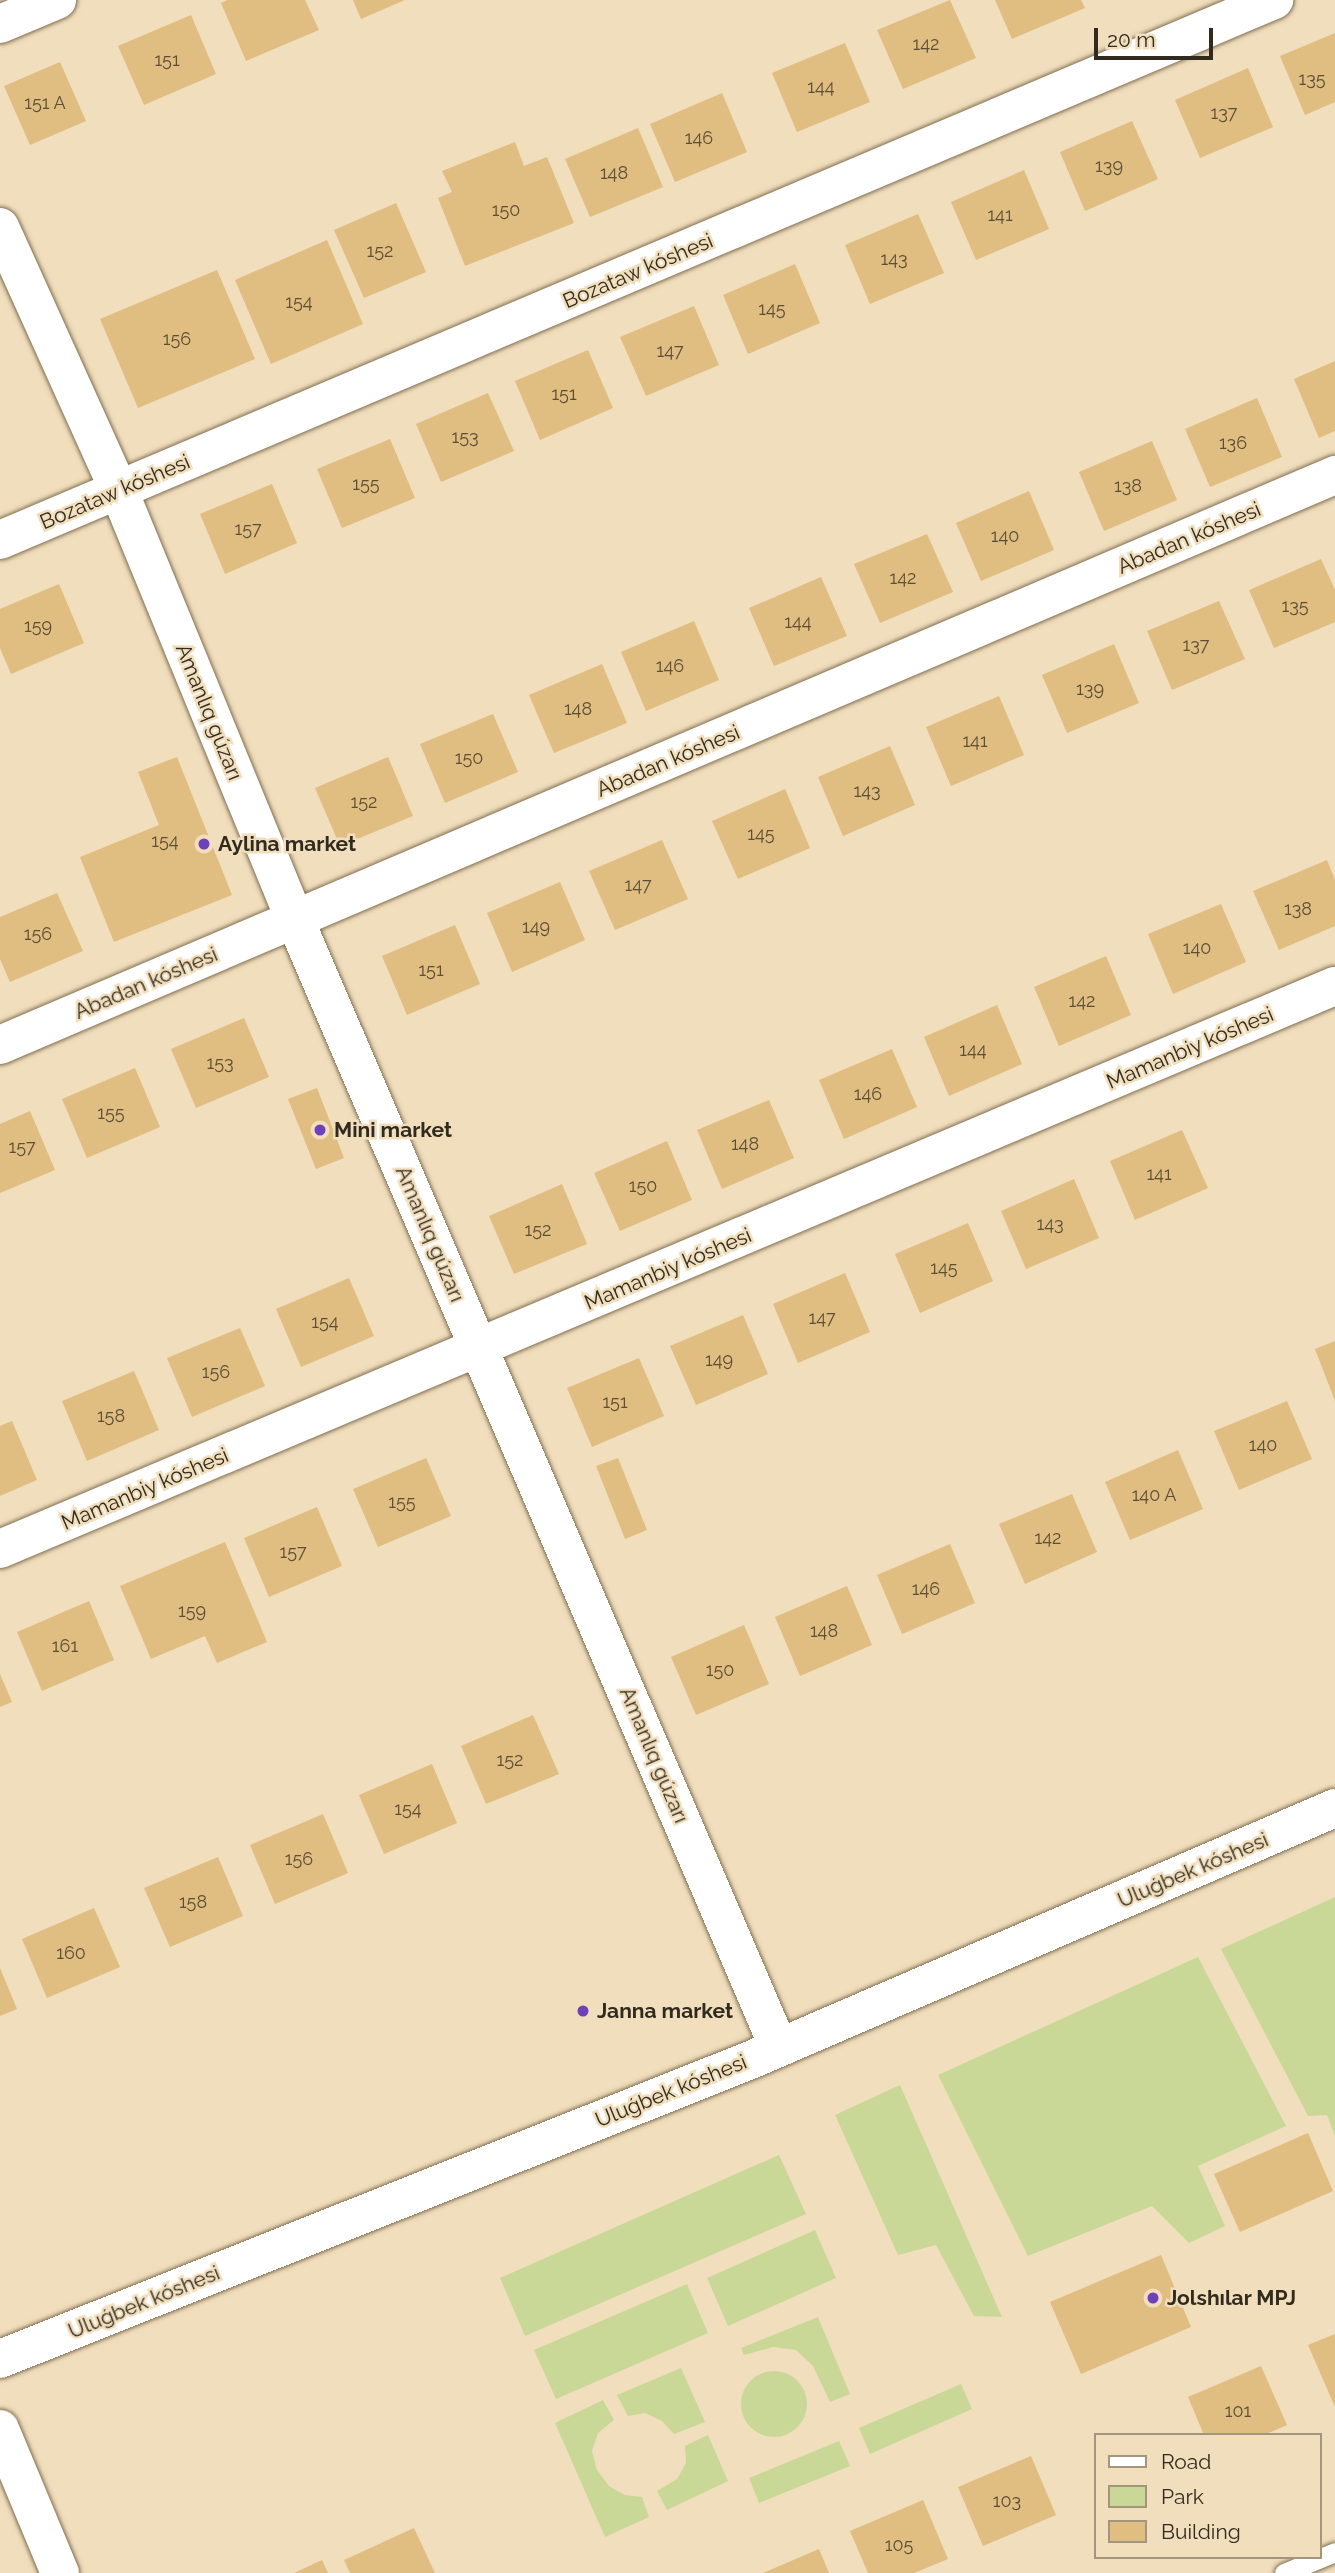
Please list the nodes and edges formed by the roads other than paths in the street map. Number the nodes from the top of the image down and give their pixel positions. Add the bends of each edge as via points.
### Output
1 (57, 0) edge
2 (1274, 0) edge
3 (0, 24) edge
4 (0, 227) edge
5 (1335, 475) edge
6 (118, 491) junction
7 (0, 540) edge
8 (295, 920) junction
9 (1335, 986) edge
10 (0, 1045) edge
11 (480, 1349) junction
12 (0, 1549) edge
13 (1335, 1808) edge
14 (779, 2048) junction
15 (0, 2359) edge
16 (0, 2429) edge
17 (1318, 2559) edge
18 (60, 2573) edge
19 (1283, 2573) edge

1 - 3 street
2 - 6 street, Bozataw kóshesi
4 - 6 street, Amanlıq gúzarı
5 - 8 street, Abadan kóshesi
6 - 7 street, Bozataw kóshesi
6 - 8 street, Amanlıq gúzarı
8 - 10 street, Abadan kóshesi
8 - 11 street, Amanlıq gúzarı
9 - 11 street, Mamanbiy kóshesi
11 - 12 street, Mamanbiy kóshesi
11 - 14 street, Amanlıq gúzarı
13 - 14 street, Uluǵbek kóshesi
14 - 15 street, Uluǵbek kóshesi
16 - 18 street
17 - 19 lane

